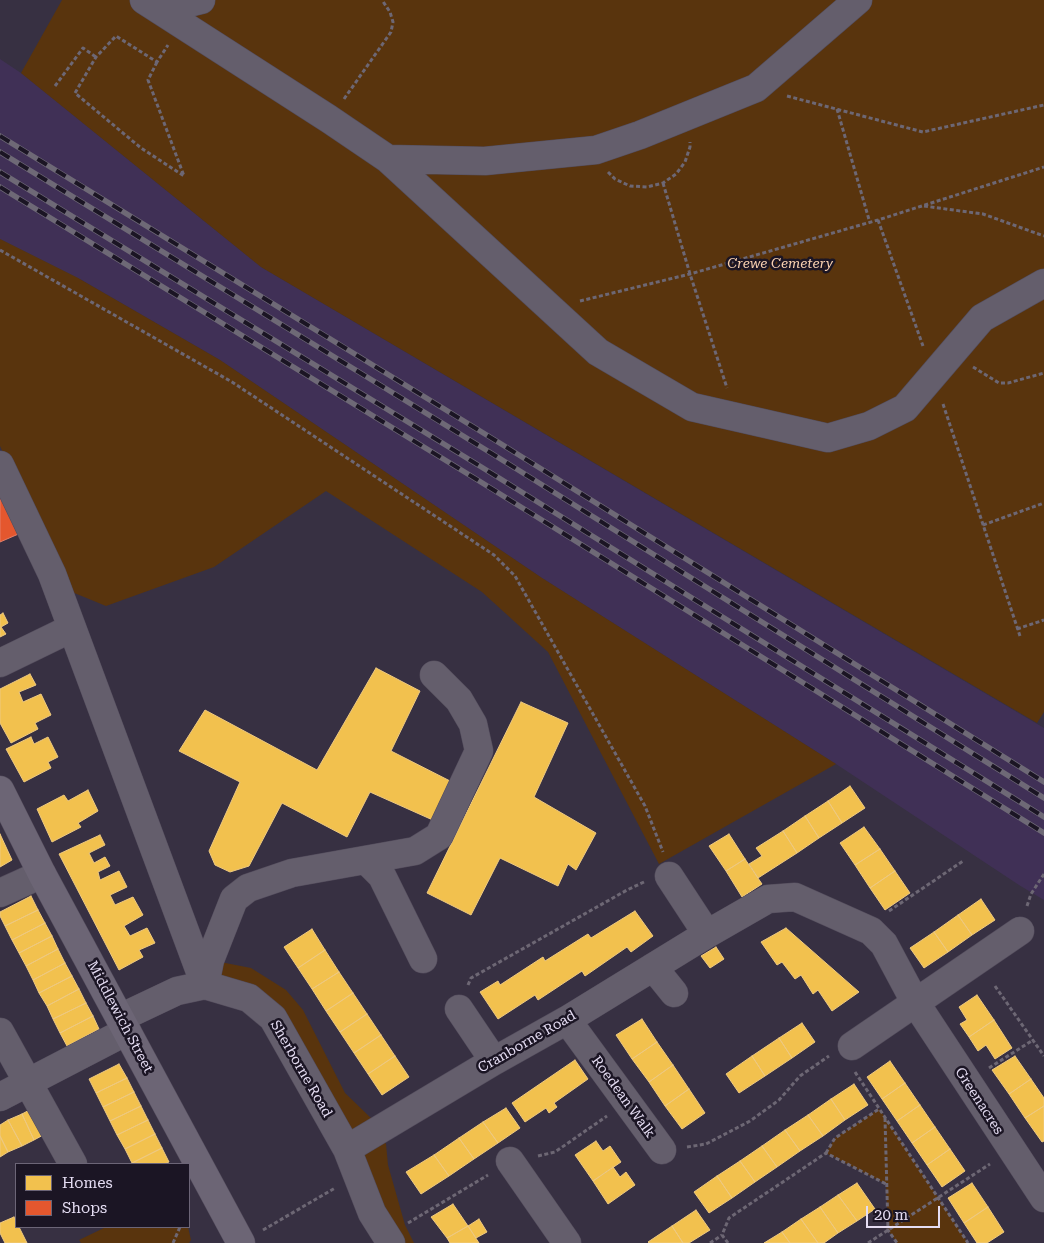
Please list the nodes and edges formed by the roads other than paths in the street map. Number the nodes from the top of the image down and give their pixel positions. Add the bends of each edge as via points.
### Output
1 (201, 0) edge
2 (858, 0) edge
3 (164, 8) edge
4 (388, 159) junction
5 (1044, 283) edge
6 (0, 465) edge
7 (72, 628) junction
8 (0, 663) edge
9 (434, 674) dead end
10 (0, 790) edge
11 (366, 860) junction
12 (669, 873) road end
13 (42, 874) junction
14 (0, 893) edge
15 (1020, 931) dead end
16 (707, 934) junction
17 (422, 958) dead end
18 (653, 967) junction
19 (205, 985) junction
20 (674, 993) dead end
21 (915, 1002) junction
22 (459, 1009) road end
23 (567, 1020) junction
24 (123, 1024) junction
25 (0, 1032) edge
26 (847, 1049) road end
27 (494, 1061) junction
28 (28, 1084) junction
29 (0, 1097) edge
30 (347, 1149) junction
31 (662, 1150) road end
32 (510, 1161) dead end
33 (72, 1163) edge
34 (1044, 1198) edge
35 (251, 1238) edge
36 (391, 1243) edge
37 (567, 1243) edge

1 - 3 street
2 - 4 street via 756,88 596,150 485,162
3 - 4 street
4 - 5 street via 598,352 692,407 828,438 869,426 905,408 982,318
6 - 7 street via 52,574
7 - 8 street
7 - 19 street
9 - 11 street via 459,700 473,724 479,751 439,836 415,850
10 - 13 main road, Middlewich Street
11 - 17 street via 382,876
11 - 19 street via 292,873 248,888 234,899 210,960
12 - 16 street
13 - 14 street
13 - 24 main road, Middlewich Street
15 - 21 street
16 - 18 street, Cranborne Road
16 - 21 street, Greenacres via 768,899 796,897 871,931 884,944
18 - 20 street
18 - 23 street, Cranborne Road
19 - 24 street, Sherborne Road via 177,990
19 - 30 street, Sherborne Road via 249,998 273,1018
21 - 26 street
21 - 34 street, Greenacres
22 - 27 street
23 - 27 street, Cranborne Road
23 - 31 street, Roedean Walk
24 - 28 street, Sherborne Road
24 - 35 main road, Middlewich Street
25 - 28 street
27 - 30 street, Cranborne Road
28 - 29 street, Sherborne Road
28 - 33 street
30 - 36 street, Sherborne Road via 372,1213
32 - 37 street

